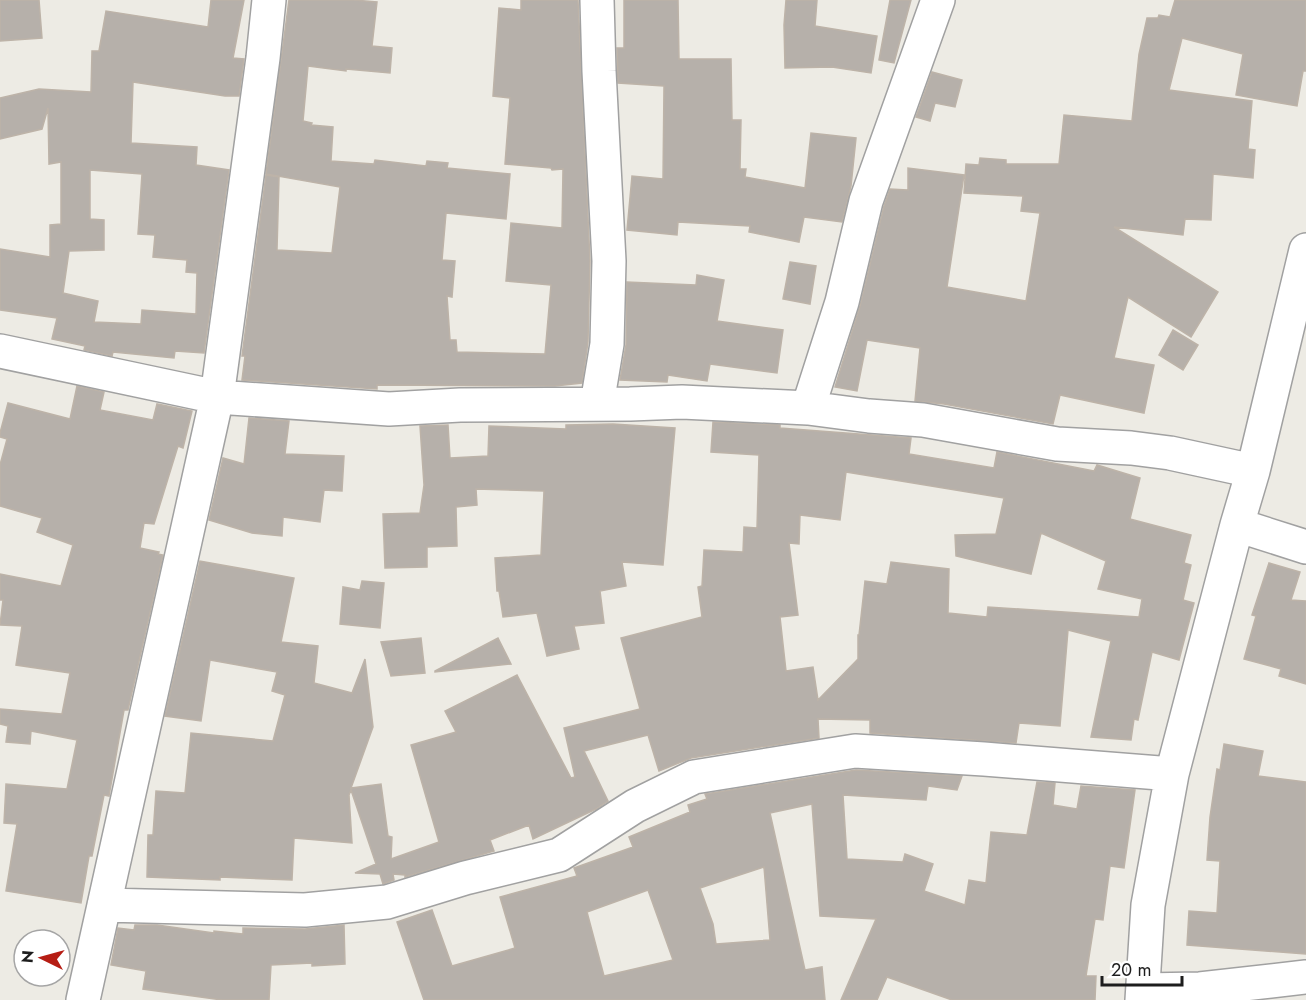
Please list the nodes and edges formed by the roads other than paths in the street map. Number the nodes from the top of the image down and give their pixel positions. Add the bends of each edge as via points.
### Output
1 (269, 0) edge
2 (597, 0) edge
3 (938, 0) edge
4 (1306, 250) edge
5 (0, 351) edge
6 (217, 397) junction
7 (597, 404) junction
8 (808, 408) junction
9 (1253, 471) junction
10 (1237, 525) junction
11 (1306, 547) edge
12 (1172, 774) junction
13 (104, 905) junction
14 (1306, 977) edge
15 (1142, 995) edge
16 (84, 1000) edge

1 - 6 street
2 - 7 street via 609,261 607,344
3 - 8 street via 866,201 842,302
4 - 9 street
5 - 6 street
6 - 7 street via 388,409
6 - 13 street
7 - 8 street via 682,402
8 - 9 street via 923,420 1057,444 1170,453
9 - 10 street
10 - 11 street
10 - 12 street
12 - 13 street via 855,751 694,777 635,806 559,855 387,902 305,910
12 - 15 street via 1148,904
13 - 16 street
14 - 15 street

